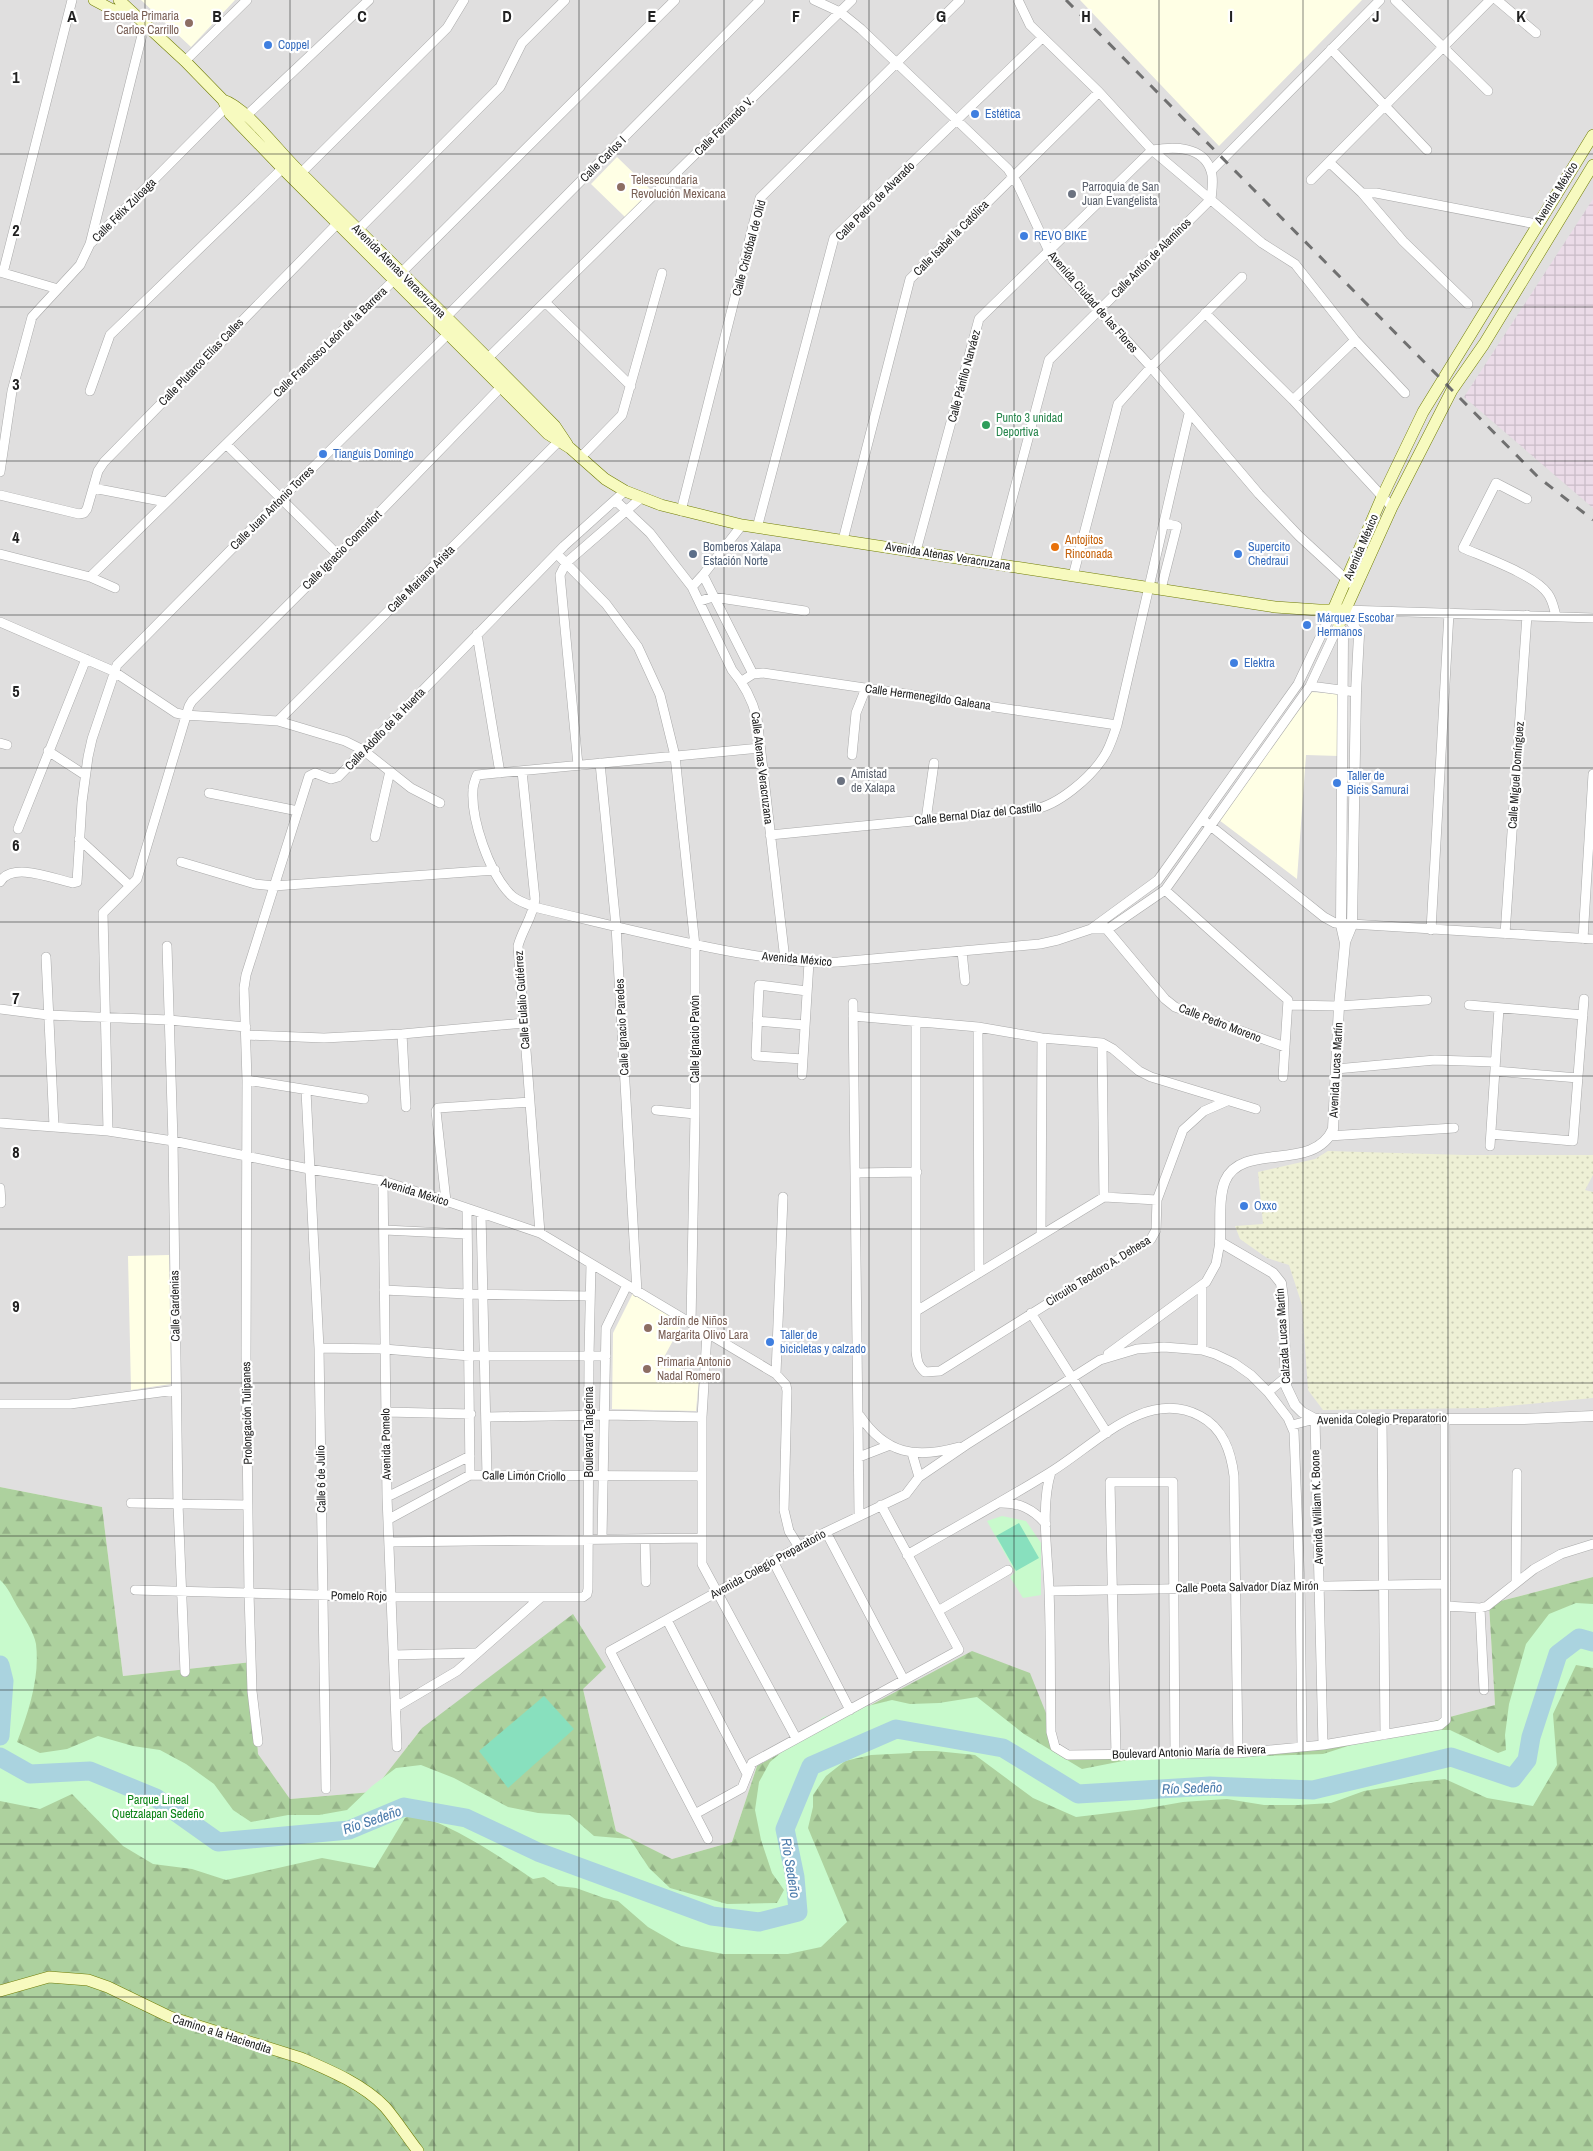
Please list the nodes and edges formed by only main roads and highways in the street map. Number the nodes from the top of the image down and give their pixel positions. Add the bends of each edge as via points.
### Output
1 (94, 0) edge
2 (124, 4) edge
3 (227, 104) junction
4 (1593, 135) edge
5 (286, 165) junction
6 (1593, 165) edge
7 (398, 277) junction
8 (452, 330) junction
9 (1470, 334) junction
10 (1484, 344) junction
11 (564, 442) junction
12 (1351, 584) junction
13 (1333, 610) junction
14 (1345, 610) junction
15 (1339, 624) road end
16 (0, 1991) edge
17 (418, 2151) edge

1 - 2 main road, Avenida Atenas Veracruzana via 111,8
2 - 3 main road, Avenida Atenas Veracruzana
3 - 5 main road, Avenida Atenas Veracruzana
3 - 5 main road, Avenida Atenas Veracruzana via 246,116
4 - 9 main road, Avenida México
5 - 7 main road, Avenida Atenas Veracruzana via 337,224
5 - 7 main road, Avenida Atenas Veracruzana via 301,173 358,230
6 - 10 main road, Avenida México
7 - 8 main road, Avenida Atenas Veracruzana
7 - 8 main road, Avenida Atenas Veracruzana via 446,317
8 - 11 main road, Avenida Atenas Veracruzana via 488,358 555,426
8 - 11 main road, Avenida Atenas Veracruzana via 548,434
9 - 10 main road
9 - 12 main road, Avenida México via 1423,412 1382,497
10 - 12 main road, Avenida México via 1452,390
11 - 13 main road, Avenida Atenas Veracruzana via 604,479 624,491 681,511 742,525 1275,607
12 - 13 main road, Avenida México
12 - 14 main road, Avenida México
13 - 14 main road, Avenida Atenas Veracruzana
14 - 15 main road, Avenida México
16 - 17 main road, Camino a la Haciendita via 49,1977 88,1980 170,2018 321,2066 373,2096

